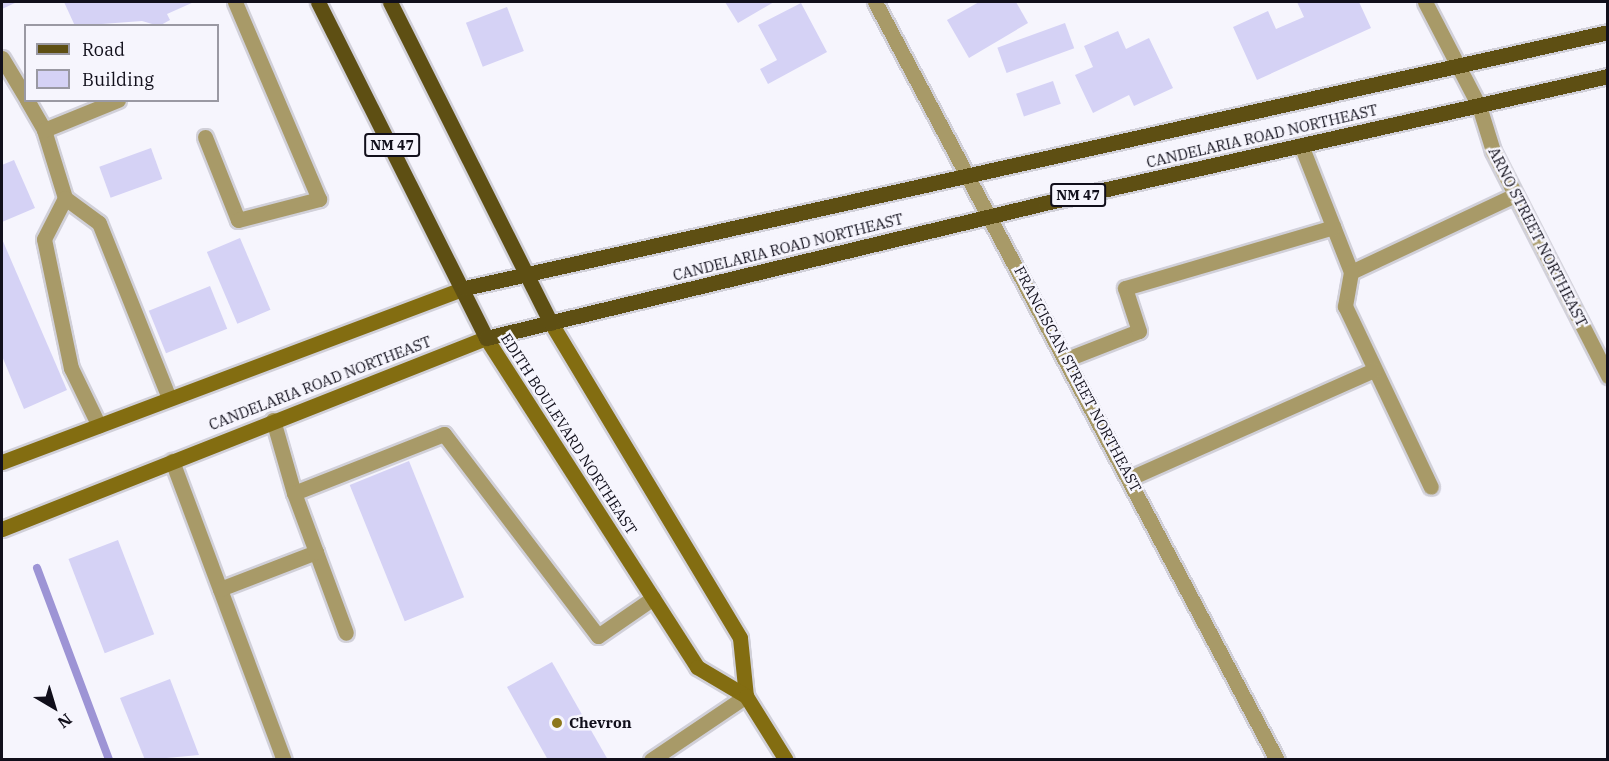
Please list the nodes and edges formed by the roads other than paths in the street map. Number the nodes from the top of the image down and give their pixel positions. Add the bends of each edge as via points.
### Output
1 (235, 2) edge
2 (318, 2) edge
3 (390, 2) edge
4 (875, 2) edge
5 (1425, 2) edge
6 (1608, 32) edge
7 (2, 58) edge
8 (1457, 67) junction
9 (1608, 76) edge
10 (24, 96) edge
11 (28, 102) edge
12 (113, 102) edge
13 (1479, 106) junction
14 (44, 130) junction
15 (205, 137) dead end
16 (1301, 145) junction
17 (971, 174) junction
18 (1515, 195) junction
19 (65, 198) junction
20 (993, 216) junction
21 (1333, 227) junction
22 (527, 271) junction
23 (1352, 272) junction
24 (465, 288) junction
25 (551, 323) junction
26 (486, 338) junction
27 (1067, 359) junction
28 (1374, 370) junction
29 (1608, 376) edge
30 (169, 398) junction
31 (273, 420) junction
32 (99, 426) junction
33 (172, 460) junction
34 (2, 462) edge
35 (1130, 478) junction
36 (1431, 487) dead end
37 (294, 493) junction
38 (2, 529) edge
39 (316, 552) junction
40 (220, 589) junction
41 (653, 598) junction
42 (346, 633) dead end
43 (746, 696) junction
44 (284, 759) edge
45 (651, 759) edge
46 (786, 759) edge
47 (1277, 759) edge

1 - 15 street via 319,199 238,220
2 - 24 main road, EDITH BOULEVARD NORTHEAST / NM 47
3 - 22 main road, EDITH BOULEVARD NORTHEAST
4 - 17 street, FRANCISCAN STREET NORTHEAST
5 - 8 street, ARNO STREET NORTHEAST
6 - 8 main road, CANDELARIA ROAD NORTHEAST
7 - 10 street
8 - 13 street, ARNO STREET NORTHEAST
8 - 17 main road, CANDELARIA ROAD NORTHEAST
9 - 13 main road, CANDELARIA ROAD NORTHEAST / NM 47
11 - 14 street
12 - 14 street
13 - 16 main road, CANDELARIA ROAD NORTHEAST / NM 47
13 - 18 street, ARNO STREET NORTHEAST via 1492,151
14 - 19 street
16 - 20 main road, CANDELARIA ROAD NORTHEAST / NM 47
16 - 21 street
17 - 20 street, FRANCISCAN STREET NORTHEAST
17 - 22 main road, CANDELARIA ROAD NORTHEAST
18 - 23 street
18 - 29 street, ARNO STREET NORTHEAST
19 - 30 street via 99,222
19 - 32 street via 44,239 68,359
20 - 25 main road, CANDELARIA ROAD NORTHEAST / NM 47
20 - 27 street, FRANCISCAN STREET NORTHEAST
21 - 23 street
21 - 27 street via 1125,288 1139,331
22 - 24 main road, CANDELARIA ROAD NORTHEAST
22 - 25 main road, EDITH BOULEVARD NORTHEAST
23 - 28 street via 1345,306
24 - 26 main road, EDITH BOULEVARD NORTHEAST / NM 47
24 - 30 main road, CANDELARIA ROAD NORTHEAST
25 - 26 main road, CANDELARIA ROAD NORTHEAST / NM 47
25 - 43 main road, EDITH BOULEVARD NORTHEAST via 740,638
26 - 31 main road, CANDELARIA ROAD NORTHEAST
26 - 41 main road, EDITH BOULEVARD NORTHEAST
27 - 35 street, FRANCISCAN STREET NORTHEAST
28 - 35 street
28 - 36 street
30 - 32 main road, CANDELARIA ROAD NORTHEAST
31 - 33 main road, CANDELARIA ROAD NORTHEAST
31 - 37 street
32 - 34 main road, CANDELARIA ROAD NORTHEAST
33 - 38 main road, CANDELARIA ROAD NORTHEAST
33 - 40 street
35 - 47 street, FRANCISCAN STREET NORTHEAST
37 - 39 street
37 - 41 street via 444,434 598,636
39 - 40 street
39 - 42 street
40 - 44 street
41 - 43 main road, EDITH BOULEVARD NORTHEAST via 697,667
43 - 45 street
43 - 46 main road, EDITH BOULEVARD NORTHEAST

